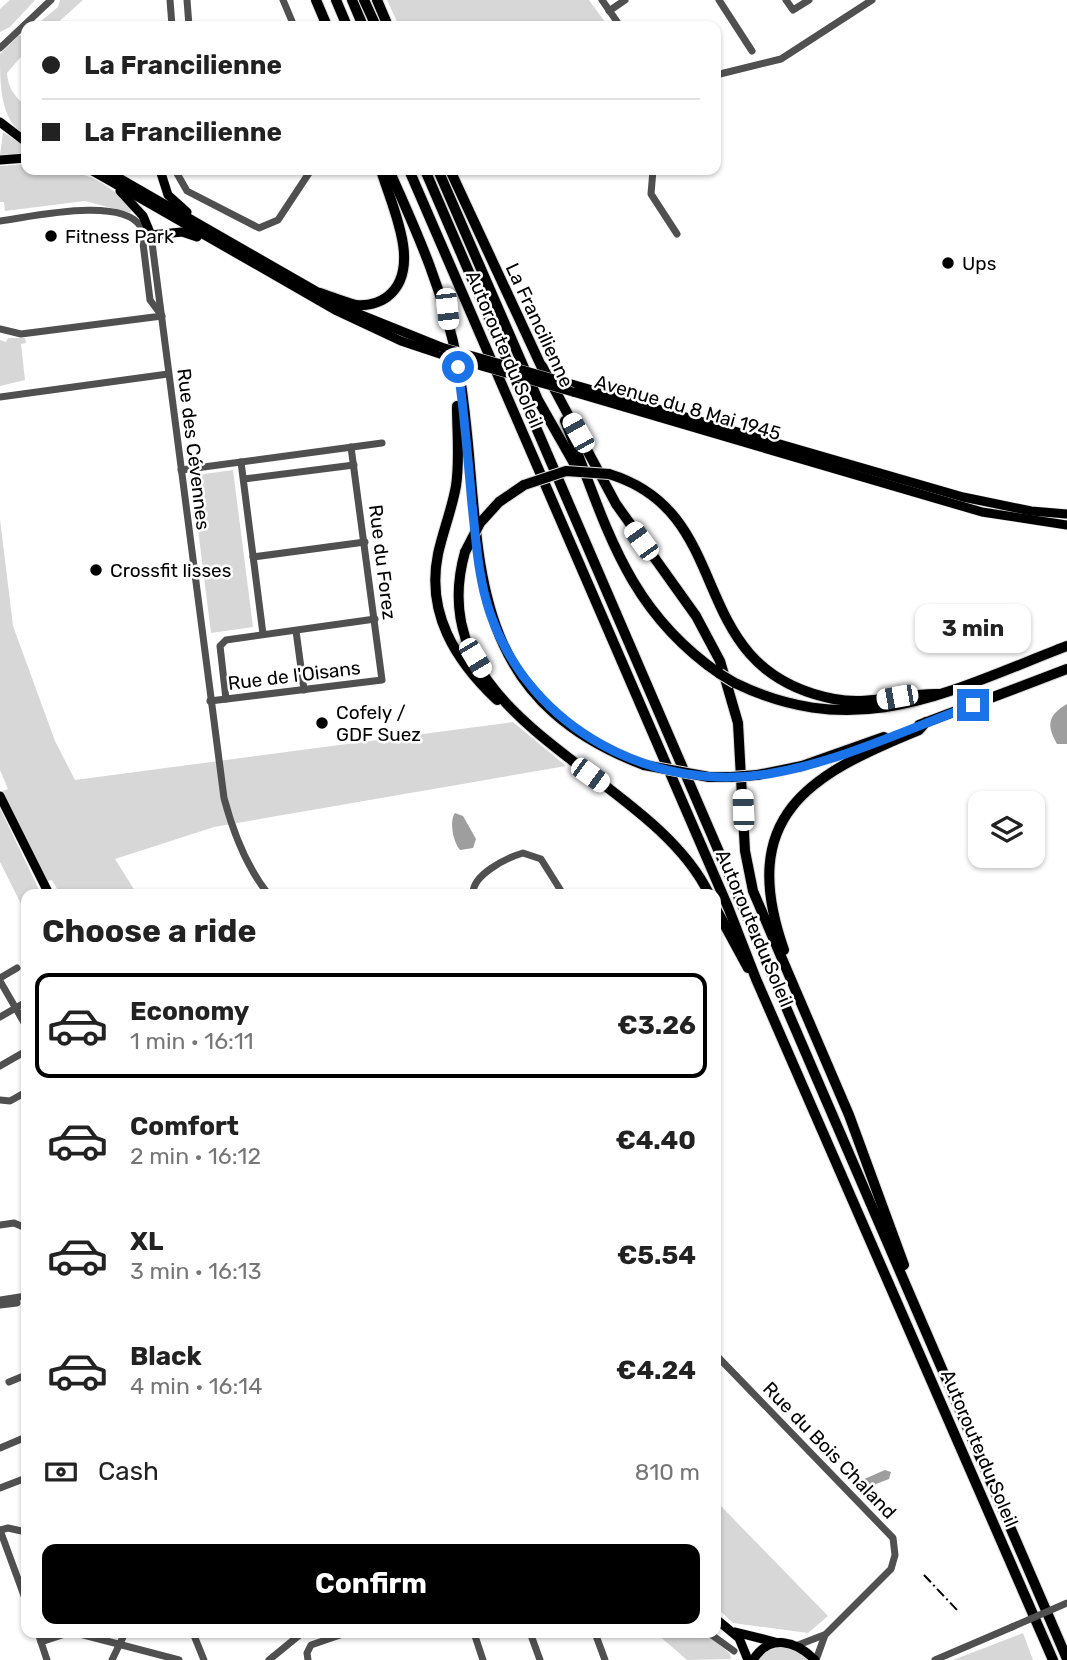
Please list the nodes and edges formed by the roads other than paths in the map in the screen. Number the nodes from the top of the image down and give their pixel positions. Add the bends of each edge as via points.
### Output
1 (51, 0) edge
2 (170, 0) edge
3 (187, 0) edge
4 (283, 0) edge
5 (316, 0) edge
6 (336, 0) edge
7 (352, 0) edge
8 (364, 0) edge
9 (377, 0) edge
10 (602, 0) edge
11 (625, 0) edge
12 (719, 0) edge
13 (786, 0) edge
14 (809, 0) edge
15 (872, 0) edge
16 (609, 11) junction
17 (27, 21) edge
18 (172, 21) edge
19 (189, 21) edge
20 (292, 21) edge
21 (325, 21) edge
22 (346, 21) edge
23 (361, 21) edge
24 (374, 21) edge
25 (386, 21) edge
26 (616, 21) edge
27 (21, 27) edge
28 (0, 45) edge
29 (752, 51) dead end
30 (721, 74) edge
31 (0, 122) edge
32 (21, 138) edge
33 (21, 158) edge
34 (0, 160) edge
35 (106, 175) edge
36 (107, 175) edge
37 (108, 175) edge
38 (162, 175) edge
39 (178, 175) edge
40 (308, 175) edge
41 (382, 175) edge
42 (391, 175) edge
43 (411, 175) edge
44 (427, 175) edge
45 (440, 175) edge
46 (452, 175) edge
47 (653, 175) edge
48 (0, 221) edge
49 (202, 224) junction
50 (677, 234) dead end
51 (151, 235) junction
52 (216, 243) junction
53 (320, 293) junction
54 (447, 309) junction
55 (162, 316) junction
56 (0, 329) edge
57 (442, 351) junction
58 (542, 366) junction
59 (168, 374) junction
60 (570, 388) junction
61 (0, 397) edge
62 (382, 443) dead end
63 (351, 447) junction
64 (241, 462) junction
65 (354, 465) junction
66 (181, 470) junction
67 (244, 479) junction
68 (597, 505) junction
69 (1067, 514) edge
70 (1067, 525) edge
71 (365, 542) junction
72 (253, 557) junction
73 (375, 620) junction
74 (296, 631) junction
75 (263, 634) junction
76 (1067, 646) edge
77 (1067, 669) edge
78 (382, 680) joint
79 (304, 690) junction
80 (939, 694) junction
81 (226, 699) junction
82 (210, 701) junction
83 (520, 720) junction
84 (926, 722) junction
85 (0, 796) edge
86 (46, 889) edge
87 (265, 889) edge
88 (474, 889) edge
89 (560, 889) edge
90 (706, 889) edge
91 (720, 889) edge
92 (721, 891) edge
93 (721, 920) edge
94 (17, 968) dead end
95 (756, 979) junction
96 (0, 980) edge
97 (21, 1006) edge
98 (16, 1009) junction
99 (806, 1012) junction
100 (0, 1017) edge
101 (21, 1018) edge
102 (21, 1054) edge
103 (0, 1066) edge
104 (21, 1096) edge
105 (0, 1100) edge
106 (0, 1225) edge
107 (21, 1226) edge
108 (21, 1299) edge
109 (915, 1301) junction
110 (0, 1303) edge
111 (721, 1360) edge
112 (21, 1377) edge
113 (9, 1382) dead end
114 (21, 1439) edge
115 (0, 1448) edge
116 (21, 1480) edge
117 (0, 1488) edge
118 (0, 1530) edge
119 (21, 1531) edge
120 (21, 1587) edge
121 (1067, 1603) edge
122 (721, 1623) edge
123 (728, 1629) junction
124 (825, 1635) junction
125 (40, 1638) edge
126 (53, 1638) edge
127 (96, 1638) edge
128 (123, 1638) edge
129 (195, 1638) edge
130 (296, 1638) edge
131 (331, 1638) edge
132 (476, 1638) edge
133 (532, 1638) edge
134 (597, 1638) edge
135 (716, 1638) edge
136 (41, 1642) junction
137 (777, 1642) junction
138 (120, 1644) junction
139 (798, 1645) junction
140 (734, 1651) dead end
141 (1067, 1659) edge
142 (47, 1660) edge
143 (112, 1660) edge
144 (179, 1660) edge
145 (204, 1660) edge
146 (269, 1660) edge
147 (308, 1660) edge
148 (484, 1660) edge
149 (540, 1660) edge
150 (605, 1660) edge
151 (751, 1660) edge
152 (815, 1660) edge
153 (935, 1660) edge
154 (1053, 1660) edge

1 - 17 street
2 - 18 street
3 - 19 street
4 - 20 street
5 - 21 highway
6 - 22 highway
7 - 23 highway
8 - 24 highway
9 - 25 highway
10 - 16 street
11 - 16 street
12 - 29 street
13 - 14 street via 793,10
15 - 30 street via 781,59
16 - 26 street
27 - 28 street
31 - 32 main road
33 - 34 main road
35 - 51 main road via 143,216
36 - 52 main road, Avenue du 8 Mai 1945
37 - 49 main road, Avenue du 8 Mai 1945
38 - 49 main road via 168,195
39 - 40 street via 187,191 259,228 278,220
41 - 53 highway via 404,250 404,272 398,286 383,300 368,305
42 - 54 highway
43 - 91 highway, Autoroute du Soleil
44 - 109 highway, Autoroute du Soleil
45 - 68 highway via 538,400
46 - 58 highway, La Francilienne
47 - 50 street via 651,194
48 - 55 street via 98,209 134,218 141,226 150,300
49 - 53 main road, Avenue du 8 Mai 1945
51 - 52 main road via 182,232
51 - 55 street, Rue des Cévennes
52 - 57 main road, Avenue du 8 Mai 1945 via 355,320 401,341
53 - 57 main road, Avenue du 8 Mai 1945
54 - 83 highway via 458,457 454,496 436,564 437,607 448,639 468,669
54 - 84 highway, bridge via 458,367 478,561 496,628 522,675 559,715 590,739 644,765 732,778 822,760
55 - 56 street via 21,334
55 - 59 street, Rue des Cévennes
57 - 60 main road, Avenue du 8 Mai 1945, bridge
58 - 68 highway, La Francilienne
58 - 99 highway via 616,504 696,616 720,661 737,723 750,879
59 - 61 street
59 - 66 street, Rue des Cévennes
60 - 69 main road, Avenue du 8 Mai 1945 via 963,497
60 - 70 main road, Avenue du 8 Mai 1945 via 982,512
62 - 63 street
63 - 64 street
63 - 65 street, Rue du Forez
64 - 66 street
64 - 67 street
65 - 67 street
65 - 71 street, Rue du Forez
66 - 82 street, Rue des Cévennes
67 - 72 street
68 - 80 highway, La Francilienne, bridge via 626,570 653,614 678,642 735,683 788,704 839,712 890,708
71 - 72 street
71 - 73 street, Rue du Forez
72 - 75 street
73 - 74 street
73 - 78 street, Rue du Forez
74 - 75 street
74 - 79 street
75 - 81 street via 223,641
76 - 80 highway, La Francilienne
77 - 84 highway
78 - 79 street, Rue de l'Oisans
79 - 81 street, Rue de l'Oisans
80 - 83 highway, bridge via 843,701 799,689 771,673 730,628 694,545 673,512 642,487 609,474 566,471 524,485 499,502 480,523 465,552 458,593 466,637 483,670
81 - 82 street, Rue de l'Oisans
82 - 87 street, Rue des Cévennes via 232,828
83 - 90 highway via 658,828 688,860
84 - 99 highway via 919,730 862,754 813,784 792,806 776,835 769,866 770,901
85 - 86 main road
88 - 89 street via 481,876 523,853 541,859
92 - 95 highway, Autoroute du Soleil
93 - 95 highway via 737,954
94 - 96 street
95 - 154 highway, Autoroute du Soleil
96 - 98 street
97 - 98 street
98 - 100 street
98 - 101 street
99 - 109 highway via 873,1176
102 - 103 street
104 - 105 street
106 - 107 street
108 - 110 street
109 - 141 highway, Autoroute du Soleil
111 - 124 street, Rue du Bois Chaland via 892,1538 895,1555 891,1569
112 - 113 street
114 - 115 street
116 - 117 street
118 - 119 street
118 - 120 street
121 - 153 street, bridge
122 - 123 main road
123 - 137 main road
123 - 151 main road
124 - 139 street, Rue du Bois Chaland
124 - 152 street, Rue du Bois Chaland
125 - 136 street
126 - 136 street
127 - 138 street
128 - 138 street
129 - 145 street
130 - 146 street
131 - 147 street via 311,1645
132 - 148 street
133 - 149 street
134 - 150 street
135 - 140 street
136 - 142 street
137 - 139 main road
137 - 151 main road
138 - 143 street
138 - 144 street
139 - 152 main road

